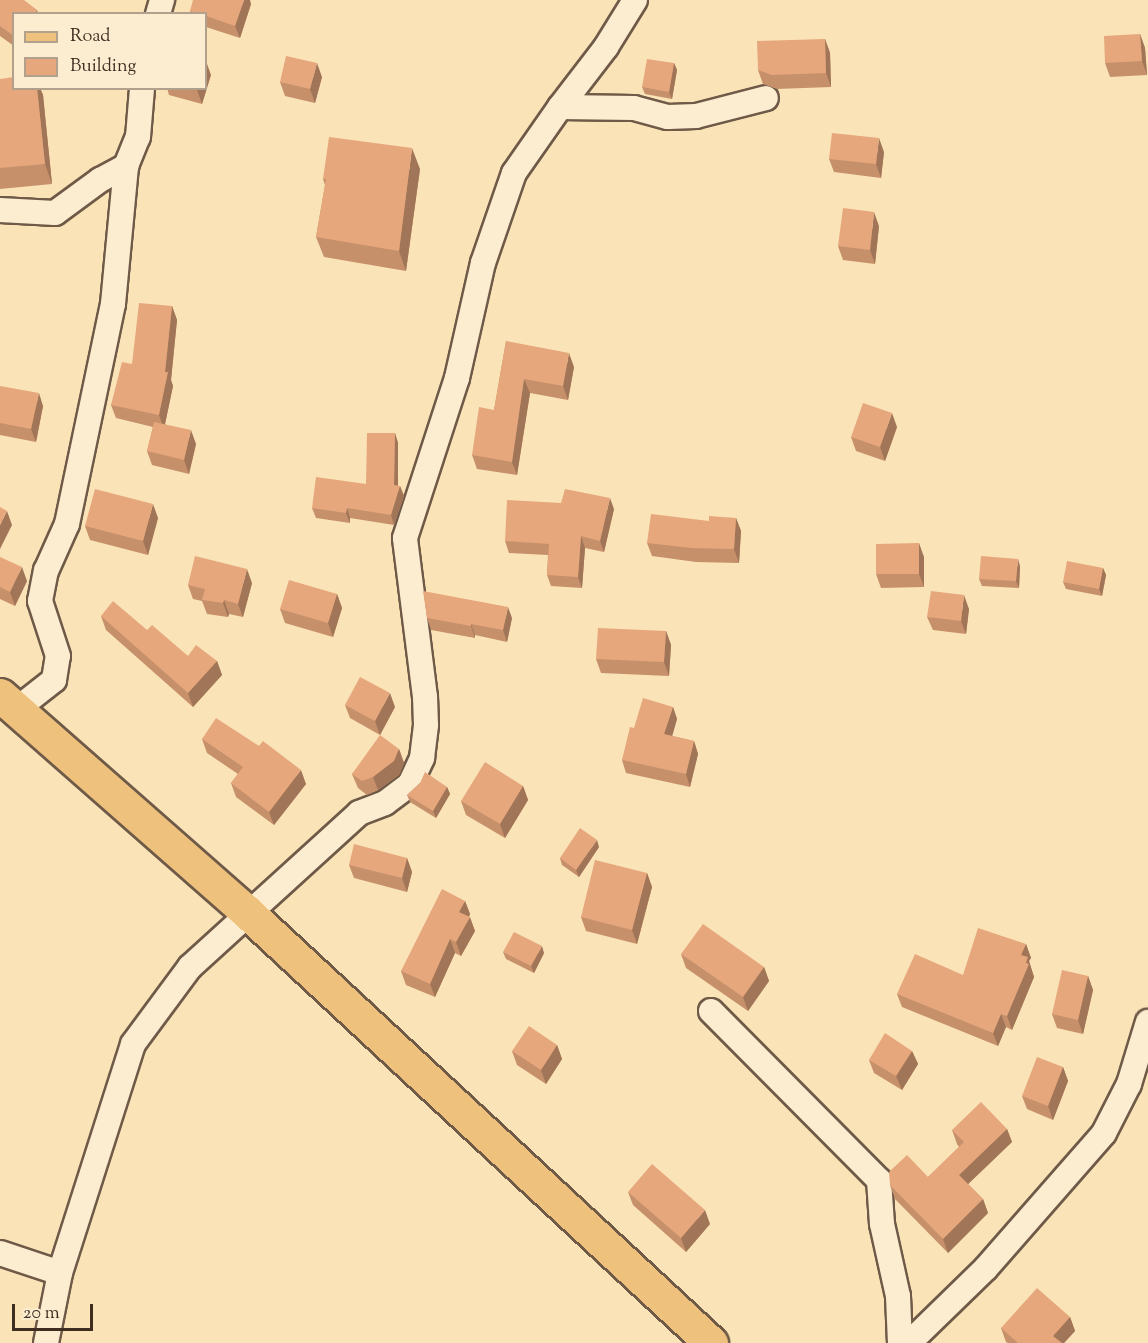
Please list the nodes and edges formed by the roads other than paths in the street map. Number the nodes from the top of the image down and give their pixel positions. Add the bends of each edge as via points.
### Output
1 (635, 0) edge
2 (142, 90) edge
3 (766, 98) dead end
4 (560, 106) junction
5 (126, 166) junction
6 (0, 210) edge
7 (8, 702) edge
8 (248, 913) junction
9 (711, 1011) dead end
10 (1148, 1022) edge
11 (0, 1253) edge
12 (60, 1272) junction
13 (46, 1343) edge
14 (711, 1343) edge
15 (900, 1343) edge
16 (909, 1343) edge

1 - 4 street via 606,47
2 - 5 street via 138,137
3 - 4 street via 696,116 668,117 634,108
4 - 8 street via 510,184 483,263 457,378 405,538 424,698 422,758 410,784 385,803 359,813
5 - 6 street via 55,213
5 - 7 street via 112,304 67,524 46,570 40,601 58,656 54,680
7 - 8 main road
8 - 12 street via 190,967 133,1044
8 - 14 main road
9 - 15 street via 879,1180 882,1224 898,1296
10 - 16 street via 1129,1084 1104,1133 986,1268
11 - 12 street
12 - 13 street

